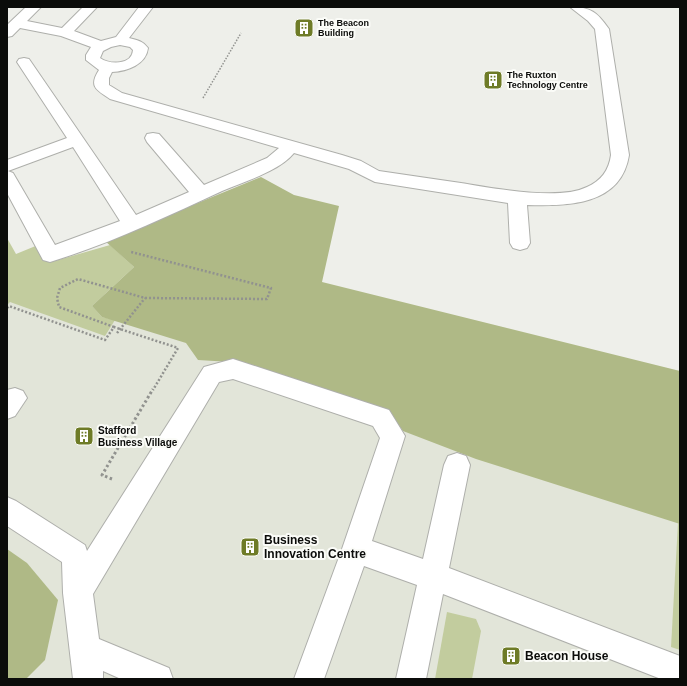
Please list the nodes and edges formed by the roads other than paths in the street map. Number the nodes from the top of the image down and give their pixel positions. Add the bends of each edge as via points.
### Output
1 (34, 7) edge
2 (90, 7) edge
3 (146, 7) edge
4 (577, 7) edge
5 (18, 23) junction
6 (7, 33) edge
7 (65, 33) junction
8 (120, 41) junction
9 (103, 46) junction
10 (24, 62) dead end
11 (108, 67) junction
12 (153, 138) dead end
13 (77, 140) junction
14 (291, 146) junction
15 (7, 166) edge
16 (7, 177) edge
17 (201, 194) junction
18 (517, 198) junction
19 (132, 224) junction
20 (520, 243) dead end
21 (457, 465) dead end
22 (7, 510) edge
23 (356, 549) junction
24 (432, 576) junction
25 (77, 593) junction
26 (86, 649) junction
27 (680, 671) edge
28 (88, 679) edge
29 (158, 679) edge
30 (309, 679) edge
31 (411, 679) edge

1 - 5 lane
2 - 7 lane
3 - 8 lane
4 - 18 lane via 593,18 602,29 620,155 618,167 606,184 580,196
5 - 6 lane
5 - 7 lane
7 - 9 lane
8 - 9 lane
8 - 11 lane via 134,43 142,50 141,54 125,66
9 - 11 lane via 95,51 93,60 101,66
10 - 13 lane
11 - 14 lane via 101,78 102,87 116,96
12 - 17 lane
13 - 15 lane
13 - 19 lane
14 - 17 lane via 273,162
14 - 18 lane via 355,165 382,178
16 - 19 lane via 50,255
17 - 19 lane
18 - 20 lane
21 - 24 lane
22 - 25 lane via 75,555
23 - 24 lane
23 - 25 lane via 393,436 381,418 233,369 212,374
23 - 30 lane
24 - 27 lane
24 - 31 lane
25 - 26 lane
26 - 28 lane
26 - 29 lane

